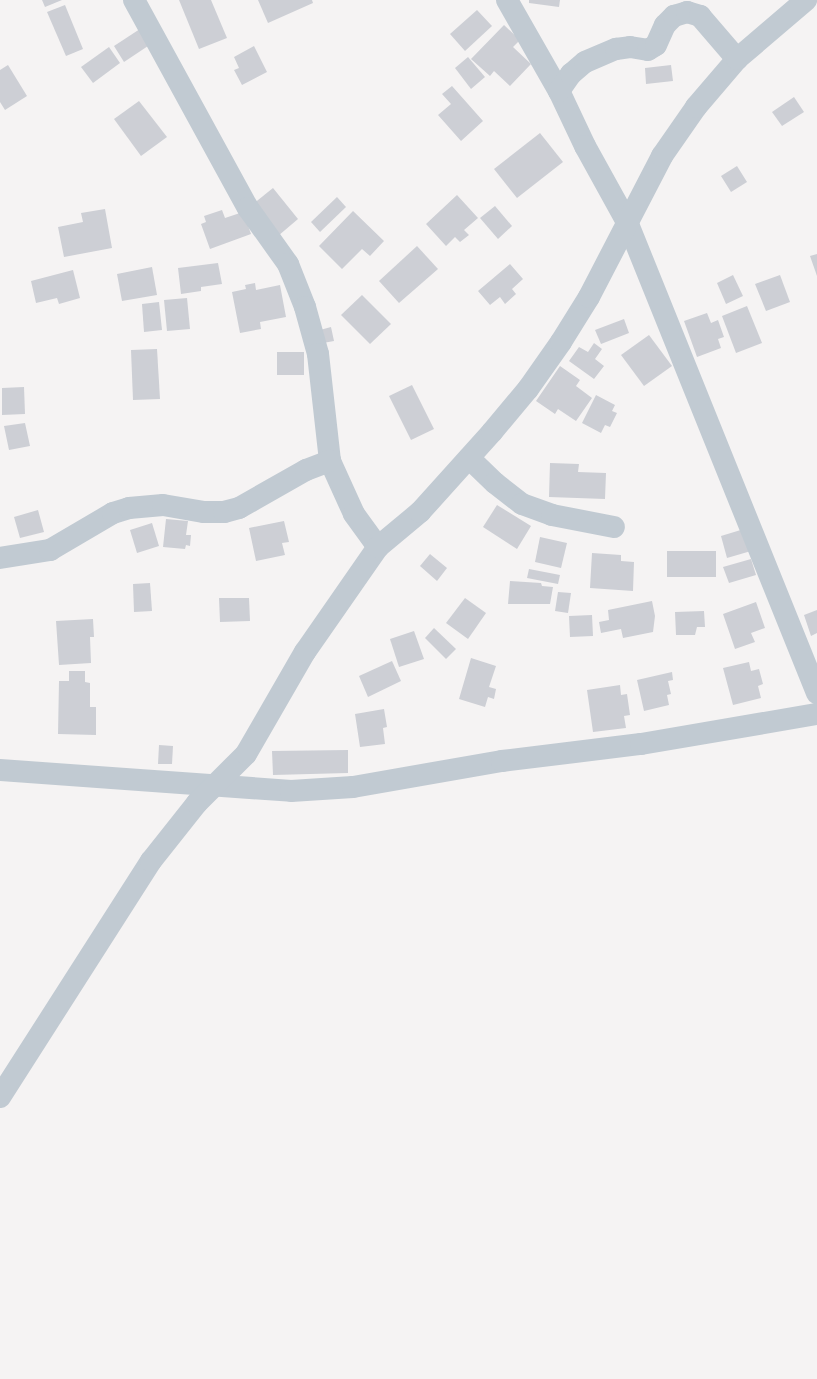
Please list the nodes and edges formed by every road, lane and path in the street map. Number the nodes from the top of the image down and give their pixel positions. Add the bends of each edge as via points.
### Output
1 (134, 0) edge
2 (507, 0) edge
3 (806, 0) edge
4 (737, 59) junction
5 (559, 91) junction
6 (628, 224) junction
7 (469, 458) junction
8 (330, 461) junction
9 (614, 527) dead end
10 (378, 548) junction
11 (0, 558) edge
12 (817, 693) edge
13 (817, 714) edge
14 (0, 770) edge
15 (214, 785) junction
16 (0, 1097) edge

1 - 8 street via 248,208 288,264 305,307 318,354
2 - 5 street
3 - 4 street
4 - 5 street via 700,16 687,12 669,20 656,45 648,50 630,47 616,49 585,62 571,74
4 - 6 street via 696,107 662,156
5 - 6 street via 585,146
6 - 7 street via 561,342 528,389
6 - 12 street
7 - 9 street via 522,504 552,515
7 - 10 street via 420,512
8 - 10 street via 354,514
8 - 11 street via 306,470 239,508 217,512 163,505 129,508 113,513 50,550
10 - 15 street via 305,652 246,754
13 - 15 street via 641,744 502,761 353,787 291,791
14 - 15 street
15 - 16 street via 151,861

